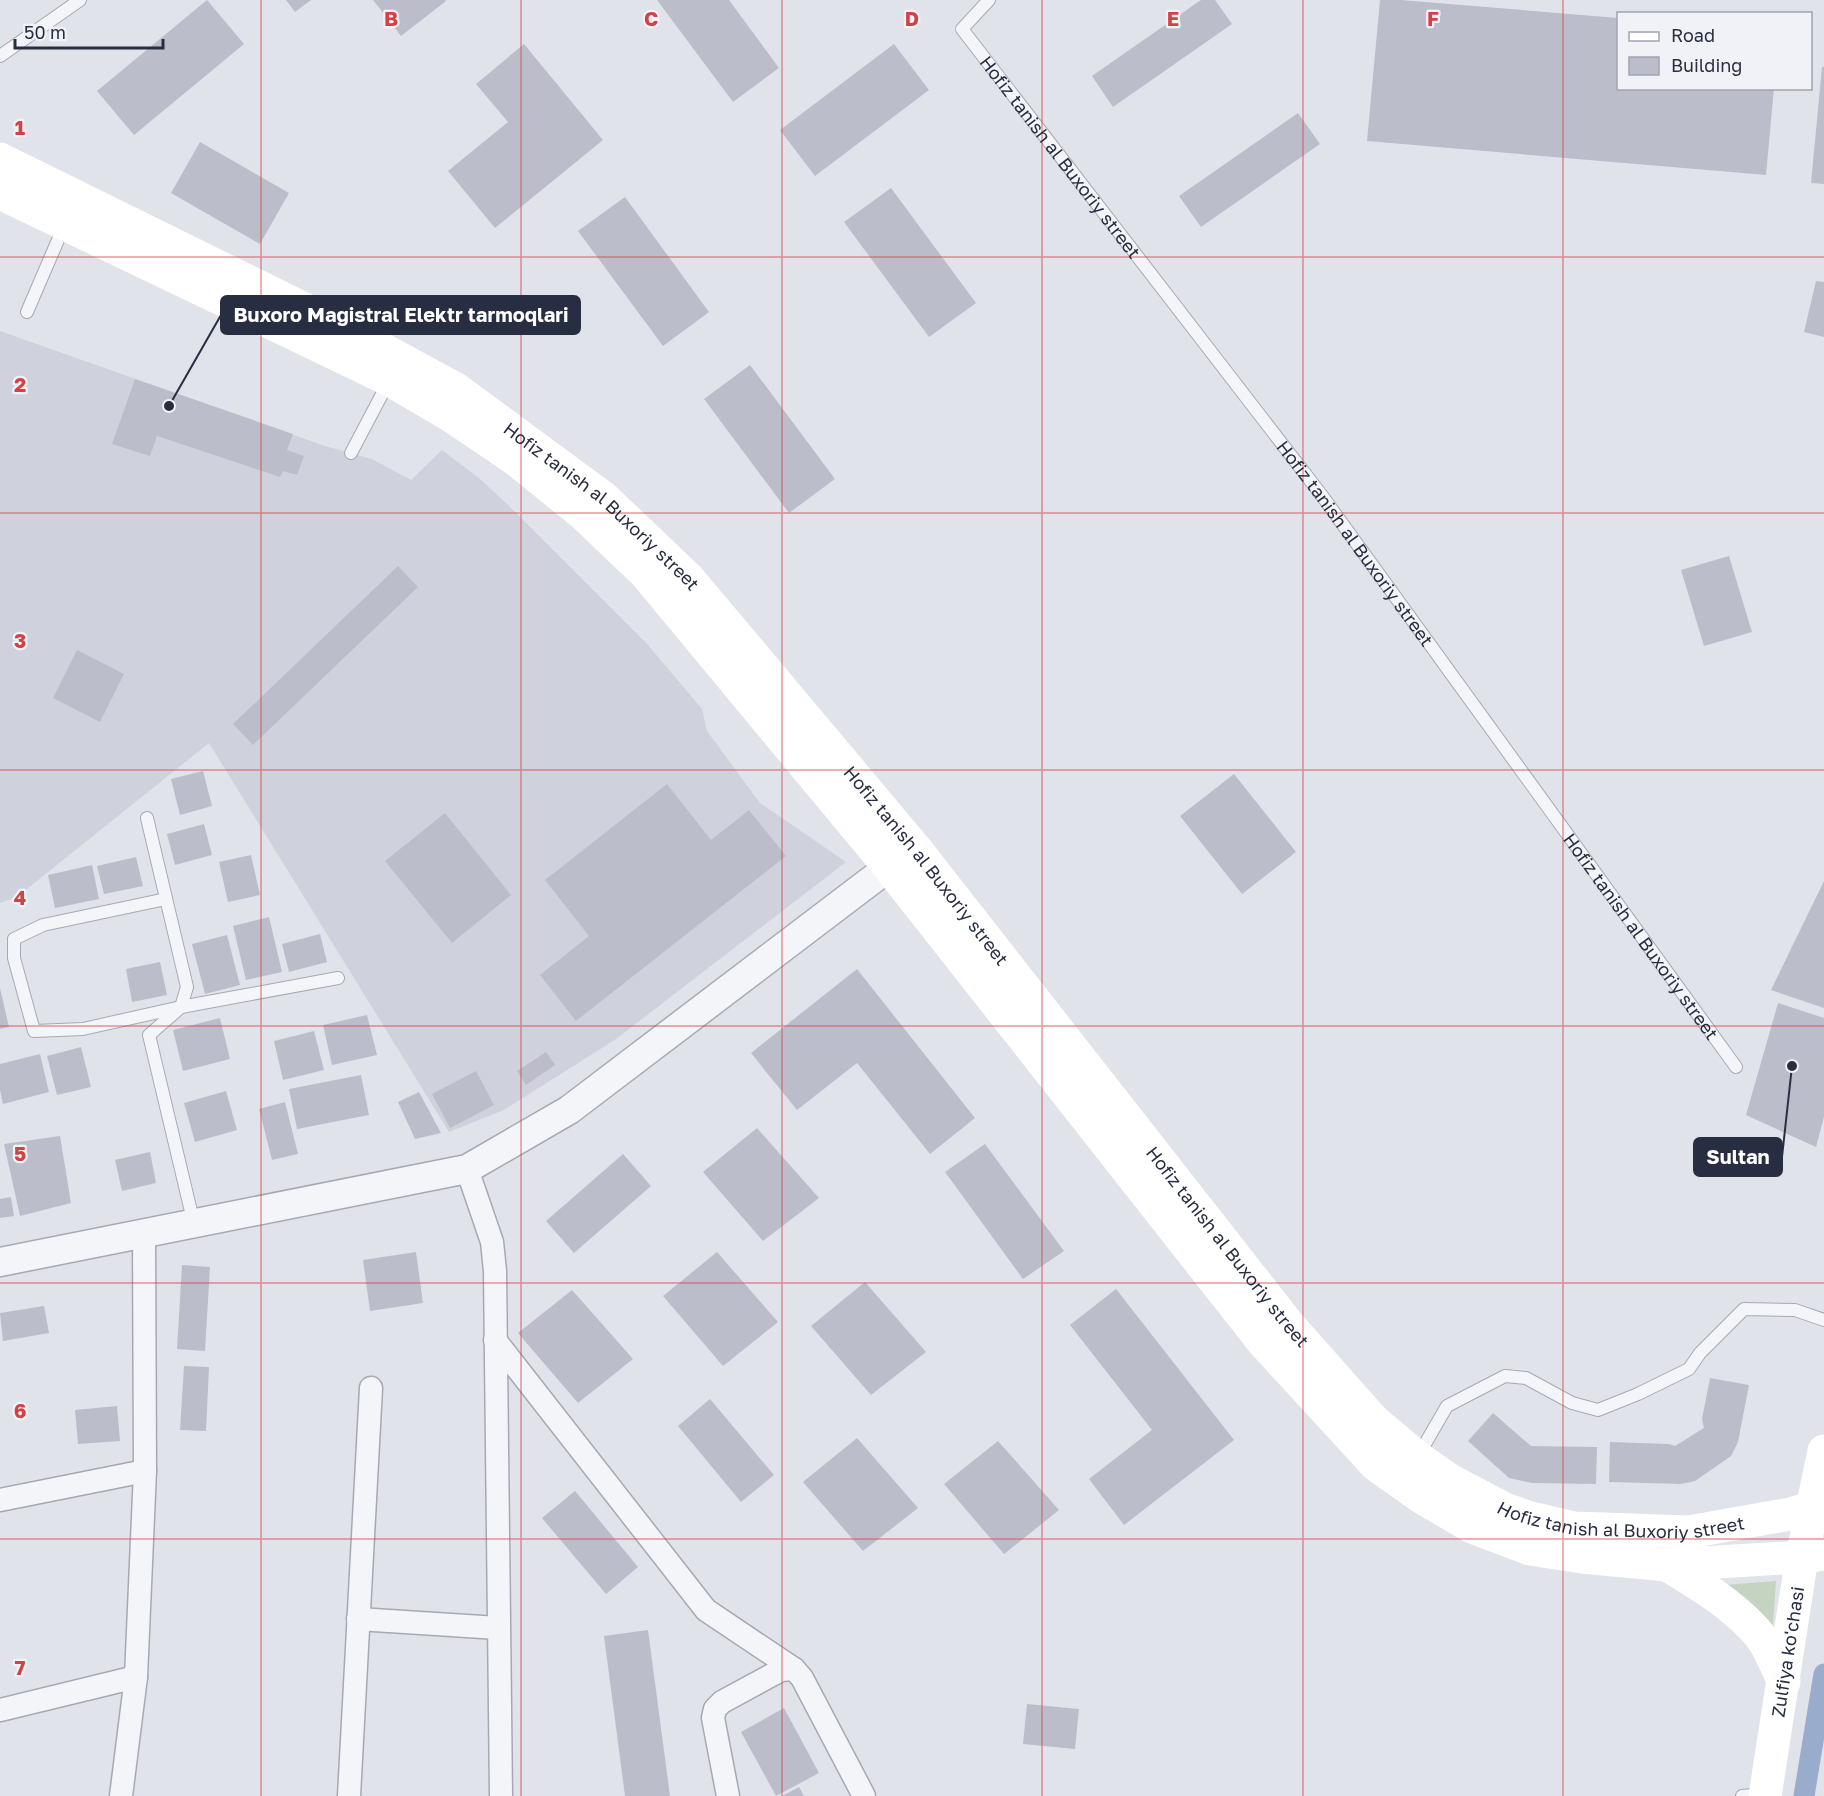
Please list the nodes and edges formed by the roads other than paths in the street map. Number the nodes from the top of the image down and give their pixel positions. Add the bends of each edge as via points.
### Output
1 (80, 0) edge
2 (989, 0) edge
3 (0, 56) edge
4 (0, 159) edge
5 (0, 193) edge
6 (64, 224) junction
7 (27, 312) dead end
8 (390, 380) junction
9 (351, 453) dead end
10 (147, 818) dead end
11 (915, 848) junction
12 (889, 867) junction
13 (166, 899) junction
14 (338, 978) dead end
15 (181, 1007) junction
16 (1736, 1067) dead end
17 (467, 1169) junction
18 (194, 1224) junction
19 (144, 1234) junction
20 (0, 1262) edge
21 (1824, 1320) edge
22 (495, 1340) junction
23 (371, 1388) dead end
24 (1824, 1451) edge
25 (1418, 1457) junction
26 (145, 1471) junction
27 (0, 1500) edge
28 (1818, 1507) edge
29 (1813, 1556) edge
30 (1667, 1565) junction
31 (358, 1619) junction
32 (498, 1628) junction
33 (794, 1669) junction
34 (136, 1677) junction
35 (1784, 1682) junction
36 (0, 1710) edge
37 (1758, 1795) edge
38 (121, 1796) edge
39 (349, 1796) edge
40 (501, 1796) edge
41 (728, 1796) edge
42 (864, 1796) edge

1 - 3 lane
2 - 16 lane, Hofiz tanish al Buxoriy street via 962,29 1323,497
4 - 11 main road, Hofiz tanish al Buxoriy street via 351,332 456,389 604,498 689,579
5 - 6 main road, Hofiz tanish al Buxoriy street
6 - 7 lane
6 - 8 main road, Hofiz tanish al Buxoriy street
8 - 9 lane
8 - 12 main road, Hofiz tanish al Buxoriy street via 515,459 583,514 645,573
10 - 13 lane
11 - 12 street
11 - 25 main road, Hofiz tanish al Buxoriy street via 1288,1324 1374,1421
12 - 17 street via 569,1110
12 - 30 main road, Hofiz tanish al Buxoriy street via 1263,1342 1376,1465 1472,1527 1530,1549
13 - 15 lane via 187,987
13 - 15 lane via 43,925 14,939 14,958 34,1031 83,1029
14 - 15 lane
15 - 18 lane via 149,1035
17 - 18 street
17 - 22 street via 492,1242
18 - 19 street
19 - 20 street
19 - 26 street
21 - 25 lane via 1795,1310 1744,1309 1689,1369 1598,1410 1572,1403 1527,1378 1505,1376 1447,1406
22 - 32 street
22 - 33 street via 706,1610
23 - 31 street
24 - 28 main road, Zulfiya ko'chasi
25 - 28 main road, Hofiz tanish al Buxoriy street via 1448,1479 1505,1509 1574,1528 1689,1532
26 - 27 street
26 - 34 street
28 - 29 main road, Zulfiya ko'chasi
29 - 30 main road, Hofiz tanish al Buxoriy street
29 - 35 main road, Zulfiya ko'chasi
30 - 35 main road via 1721,1599 1755,1630
31 - 32 street
31 - 39 street
32 - 40 street
33 - 41 street via 781,1670 716,1709 713,1718
33 - 42 street
34 - 36 street
34 - 38 street
35 - 37 main road, Zulfiya ko'chasi

